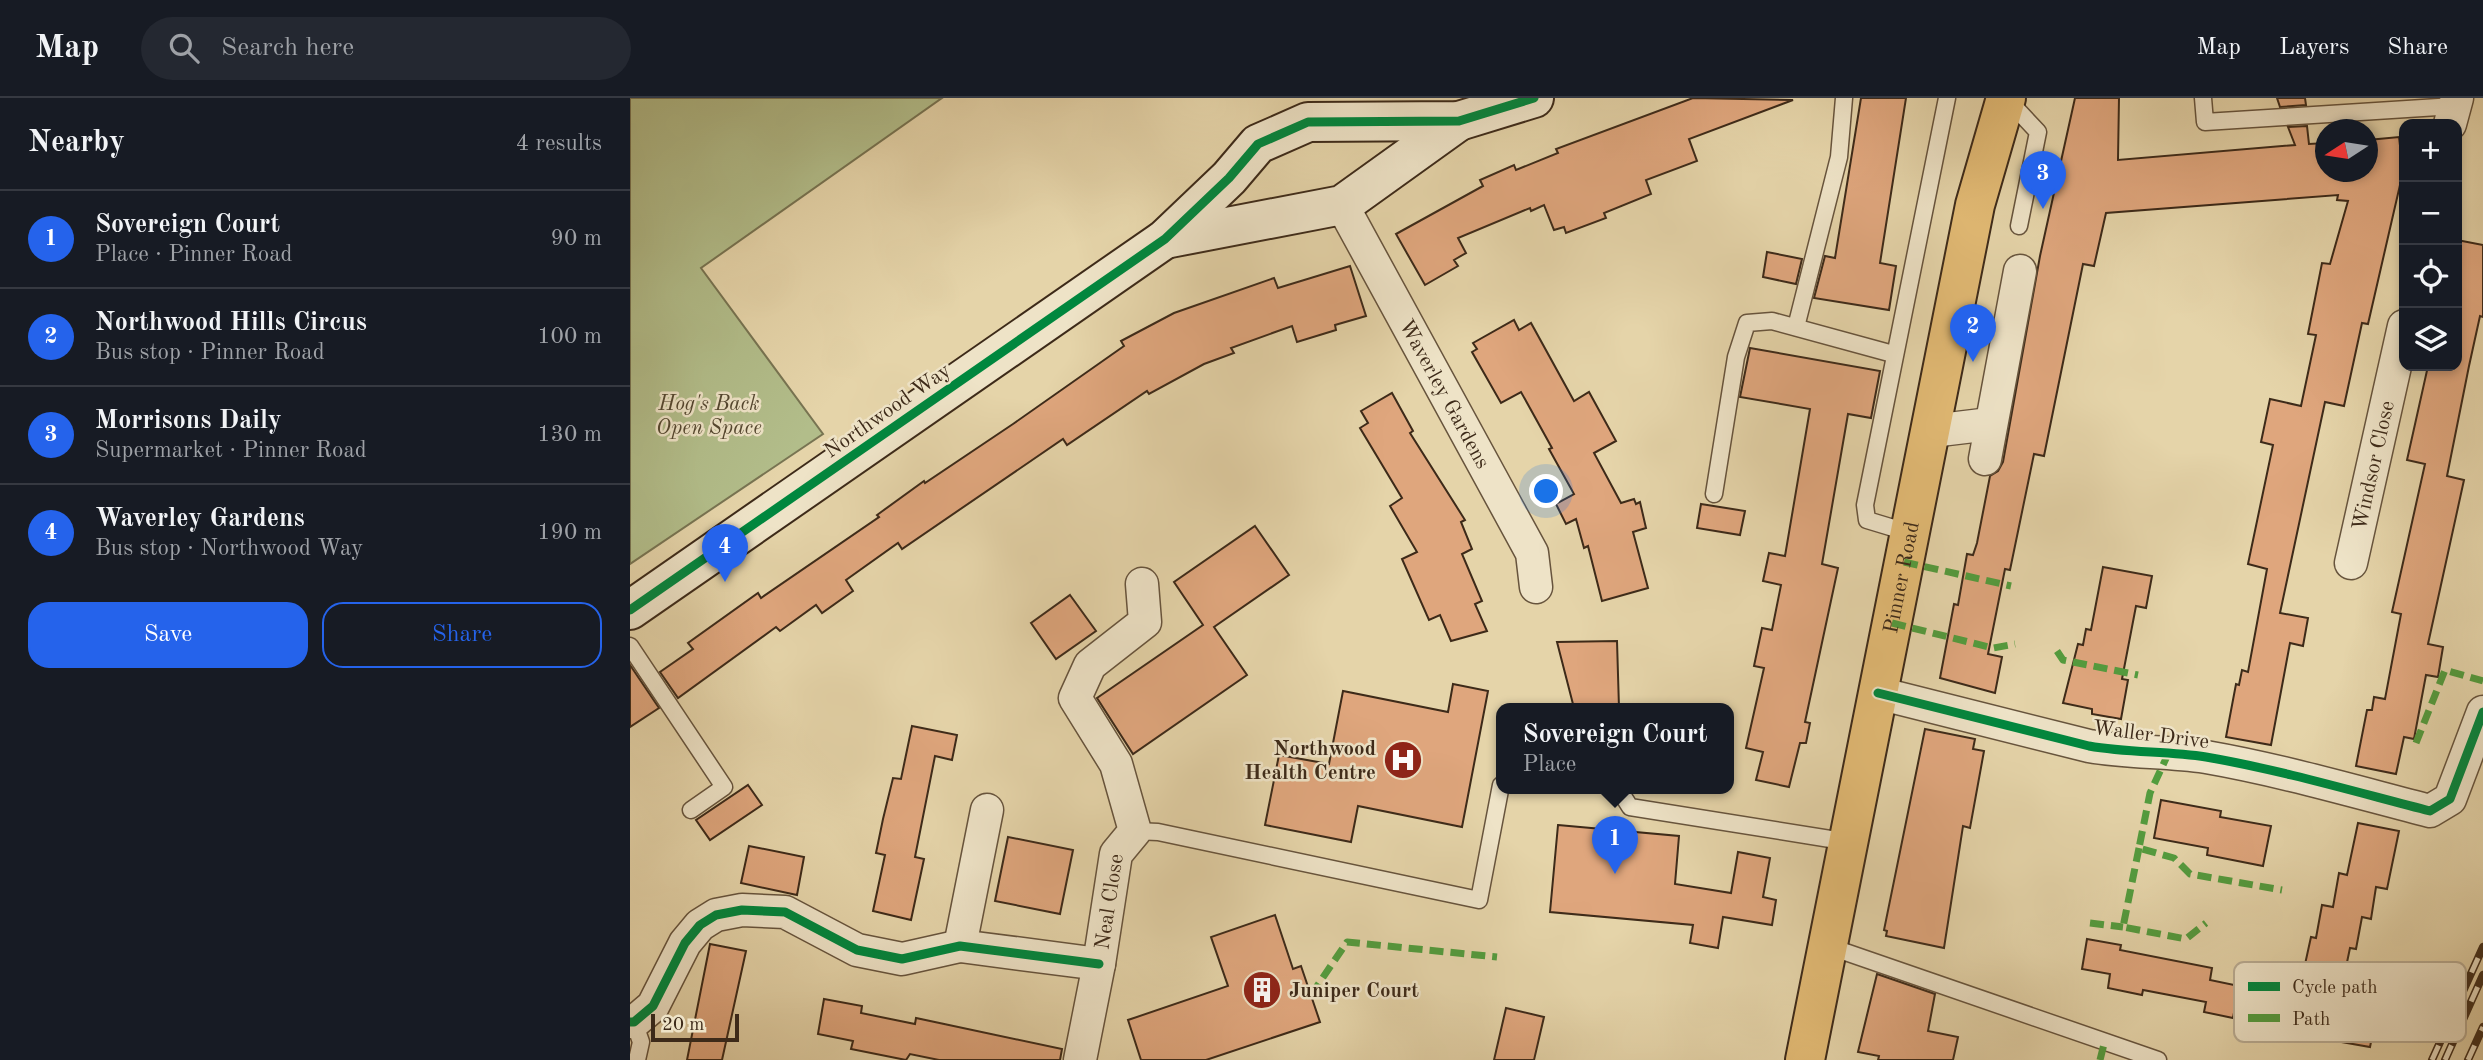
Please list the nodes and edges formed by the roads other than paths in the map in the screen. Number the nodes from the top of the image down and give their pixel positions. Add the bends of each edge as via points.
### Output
1 (1534, 98) edge
2 (1844, 98) edge
3 (1947, 98) edge
4 (2006, 98) edge
5 (2203, 98) edge
6 (2454, 109) edge
7 (1459, 121) junction
8 (1342, 205) junction
9 (2019, 226) dead end
10 (1165, 239) junction
11 (2020, 271) dead end
12 (1796, 327) junction
13 (2399, 348) edge
14 (1893, 354) junction
15 (1990, 424) junction
16 (1932, 431) junction
17 (1985, 459) dead end
18 (1714, 494) dead end
19 (1910, 533) junction
20 (2351, 563) dead end
21 (1142, 584) dead end
22 (1536, 587) dead end
23 (630, 610) edge
24 (630, 646) edge
25 (1878, 693) junction
26 (2483, 712) edge
27 (1499, 794) edge
28 (1622, 794) edge
29 (691, 810) dead end
30 (987, 810) dead end
31 (1135, 831) junction
32 (1849, 842) junction
33 (960, 946) junction
34 (1828, 946) junction
35 (1099, 964) junction
36 (632, 1022) edge
37 (637, 1060) edge
38 (1080, 1060) edge
39 (1805, 1060) edge
40 (2158, 1060) edge

1 - 7 street
2 - 12 lane via 1839,157
3 - 14 lane
4 - 9 lane via 2038,132
4 - 16 main road, Pinner Road via 1975,205
5 - 6 lane via 2205,122
7 - 8 street
7 - 10 street via 1308,122 1258,144
8 - 10 street
8 - 22 street, Waverley Gardens via 1532,553
10 - 23 street, Northwood Way
11 - 15 street
12 - 14 lane
12 - 18 lane via 1772,321 1747,323 1736,357
13 - 20 street, Windsor Close
14 - 19 lane via 1865,505 1867,520
15 - 16 street
15 - 17 street
16 - 19 main road, Pinner Road
19 - 25 main road, Pinner Road
21 - 31 street, Neal Close via 1145,622 1090,665 1075,698 1116,764
24 - 29 lane via 723,787
25 - 26 street, Waller Drive via 2089,746 2209,758 2430,811 2450,799
25 - 32 main road, Pinner Road
27 - 31 lane via 1479,900 1158,832
28 - 32 lane via 1630,807
30 - 33 street
31 - 35 street, Neal Close via 1116,854
32 - 34 main road, Pinner Road
33 - 35 street
33 - 36 street via 902,959 857,950 785,912 742,910 716,915 685,943 653,1006
34 - 39 main road, Pinner Road
34 - 40 lane
35 - 38 street, Neal Close
36 - 37 lane via 641,1042

